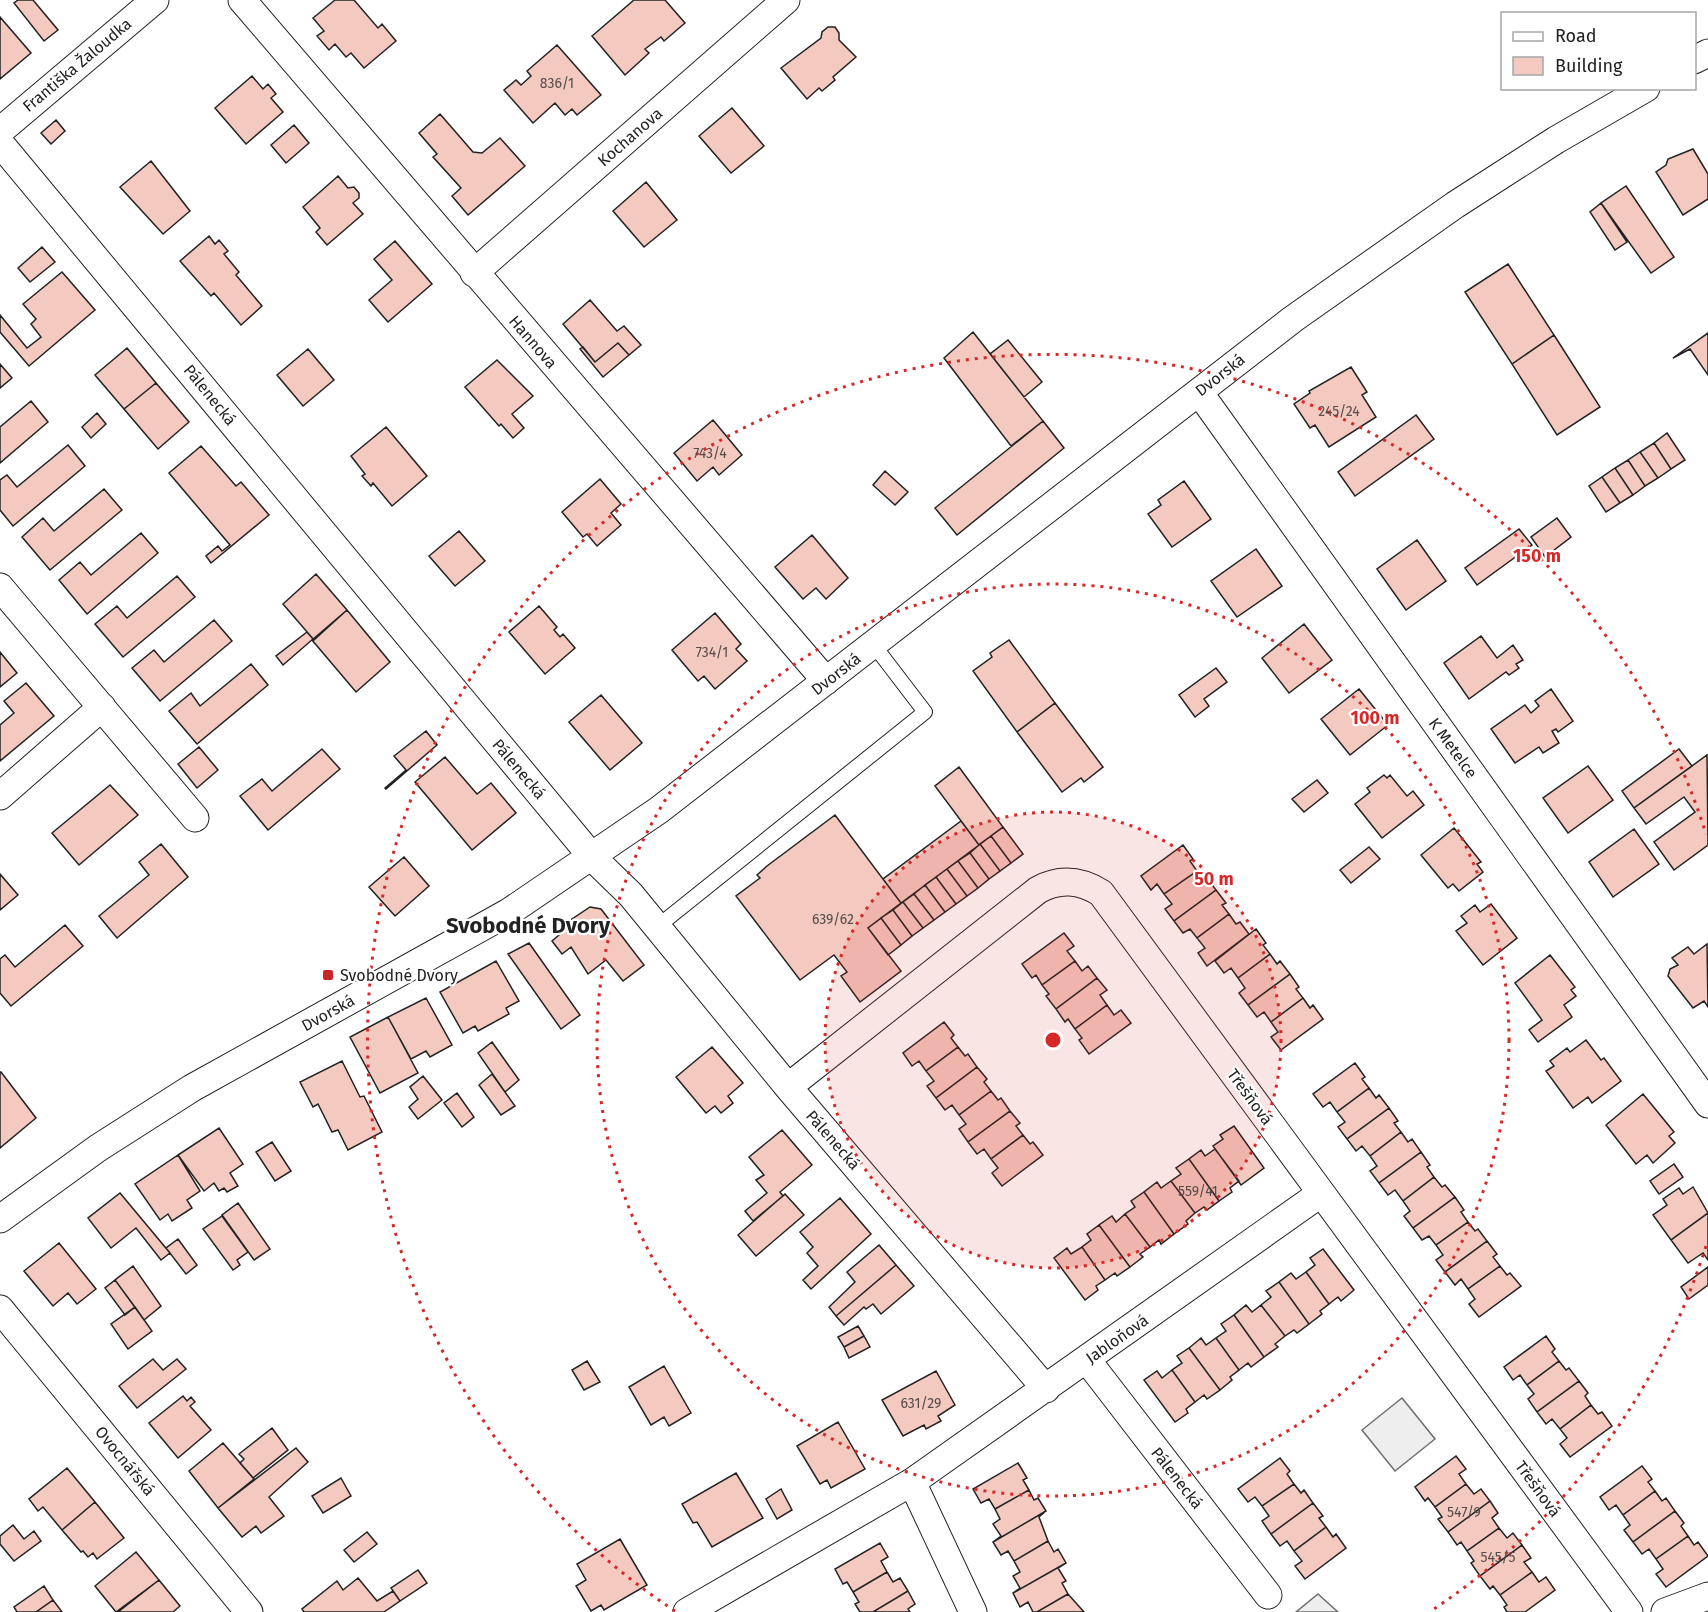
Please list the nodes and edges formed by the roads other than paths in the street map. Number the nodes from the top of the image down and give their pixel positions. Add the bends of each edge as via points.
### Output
1 (155, 0) edge
2 (242, 0) edge
3 (786, 0) edge
4 (1643, 90) edge
5 (0, 131) edge
6 (0, 143) edge
7 (474, 273) junction
8 (1198, 392) junction
9 (0, 587) edge
10 (873, 644) junction
11 (826, 681) junction
12 (102, 707) junction
13 (0, 796) edge
14 (195, 818) dead end
15 (592, 858) junction
16 (657, 927) junction
17 (788, 1087) junction
18 (1708, 1104) edge
19 (1320, 1194) junction
20 (0, 1220) edge
21 (0, 1309) edge
22 (1087, 1360) junction
23 (1046, 1389) junction
24 (912, 1482) junction
25 (1268, 1595) dead end
26 (1708, 1596) edge
27 (249, 1612) edge
28 (687, 1612) edge
29 (973, 1612) edge
30 (1629, 1612) edge
31 (1665, 1612) edge

1 - 5 street, Františka Žaloudka
2 - 7 street, Hannova
3 - 7 street, Kochanova
4 - 8 street, Dvorská via 1556,140 1428,223
6 - 15 street, Pálenecká
7 - 11 street, Hannova
8 - 10 street, Dvorská
8 - 18 street, K Metelce
9 - 12 street
10 - 11 street, Dvorská
10 - 16 lane via 925,712
11 - 15 street, Dvorská
12 - 13 street
12 - 14 street
15 - 16 street, Pálenecká via 631,895
15 - 20 street, Dvorská via 509,912 192,1088 98,1148
16 - 17 street, Pálenecká
17 - 19 street, Třešňová via 1038,890 1062,882 1085,884 1111,904
17 - 23 street, Pálenecká
19 - 22 street, Jabloňová
19 - 30 street, Třešňová
21 - 27 street, Ovocnářská
22 - 23 street, Jabloňová
22 - 25 street, Pálenecká
23 - 24 street, Jabloňová
24 - 28 street, Jabloňová
24 - 29 street
26 - 31 street

